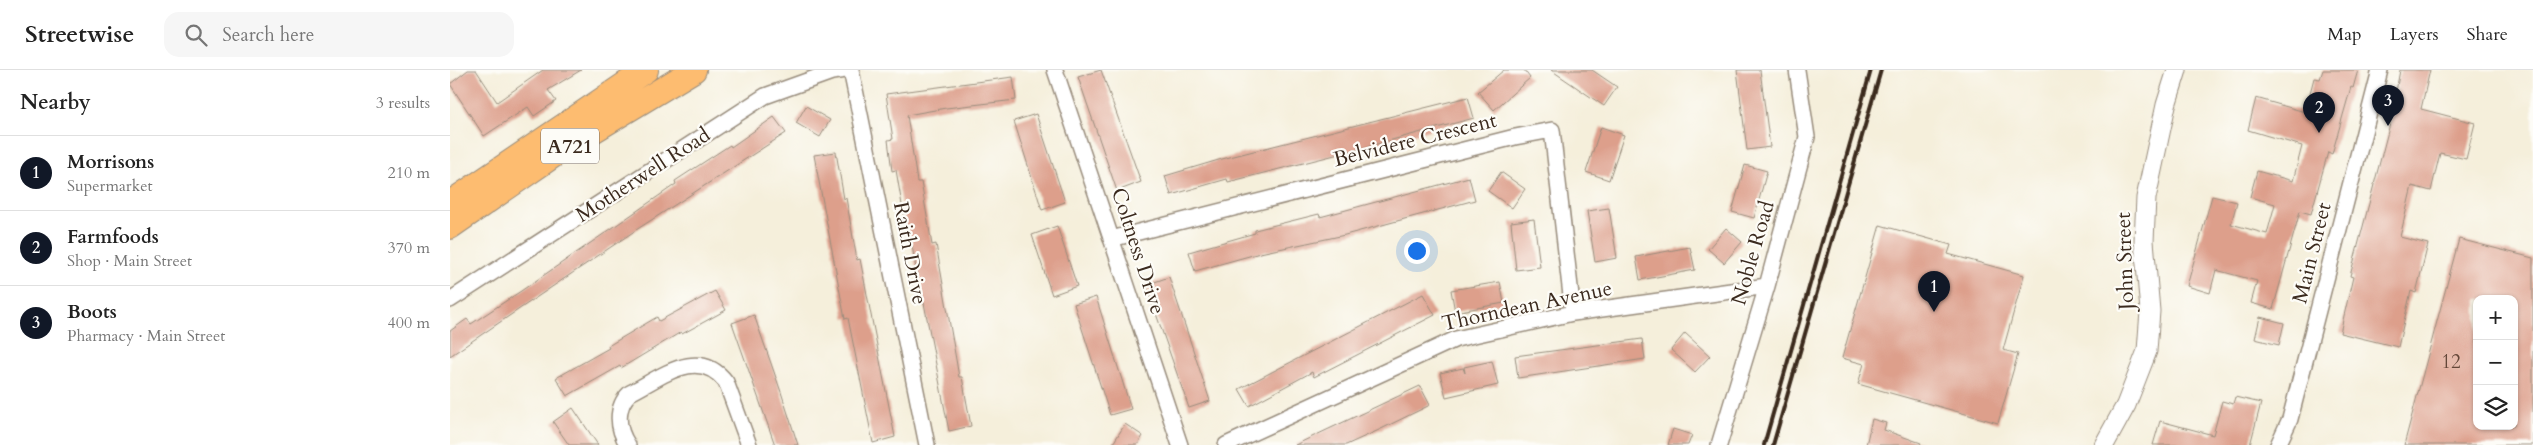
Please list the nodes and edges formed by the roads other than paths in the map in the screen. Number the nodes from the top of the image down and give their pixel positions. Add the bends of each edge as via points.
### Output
1 (646, 70) edge
2 (694, 70) edge
3 (845, 70) edge
4 (851, 70) edge
5 (1055, 70) edge
6 (1797, 70) edge
7 (2177, 70) edge
8 (2380, 70) edge
9 (450, 203) edge
10 (450, 227) edge
11 (1111, 239) junction
12 (1766, 286) junction
13 (450, 300) edge
14 (1573, 313) junction
15 (1253, 439) edge
16 (628, 445) edge
17 (749, 445) edge
18 (926, 445) edge
19 (1180, 445) edge
20 (1226, 445) edge
21 (1719, 445) edge
22 (2104, 445) edge
23 (2278, 445) edge

1 - 9 main road, A721
2 - 10 main road, A721 via 560,151
3 - 13 street, Motherwell Road via 765,96
4 - 18 street, Raith Drive
5 - 11 street, Coltness Drive
6 - 12 street, Noble Road via 1807,137
7 - 22 street, John Street via 2146,198 2144,241 2150,311 2147,351 2126,405
8 - 23 street, Main Street via 2290,419
11 - 14 street, Belvidere Crescent via 1552,130
11 - 19 street, Coltness Drive
12 - 14 street, Thorndean Avenue
12 - 21 street, Noble Road
14 - 15 street, Thorndean Avenue via 1456,339
15 - 20 street, Thorndean Avenue
16 - 17 street via 621,435 619,418 624,399 688,364 699,364 719,373 726,382

